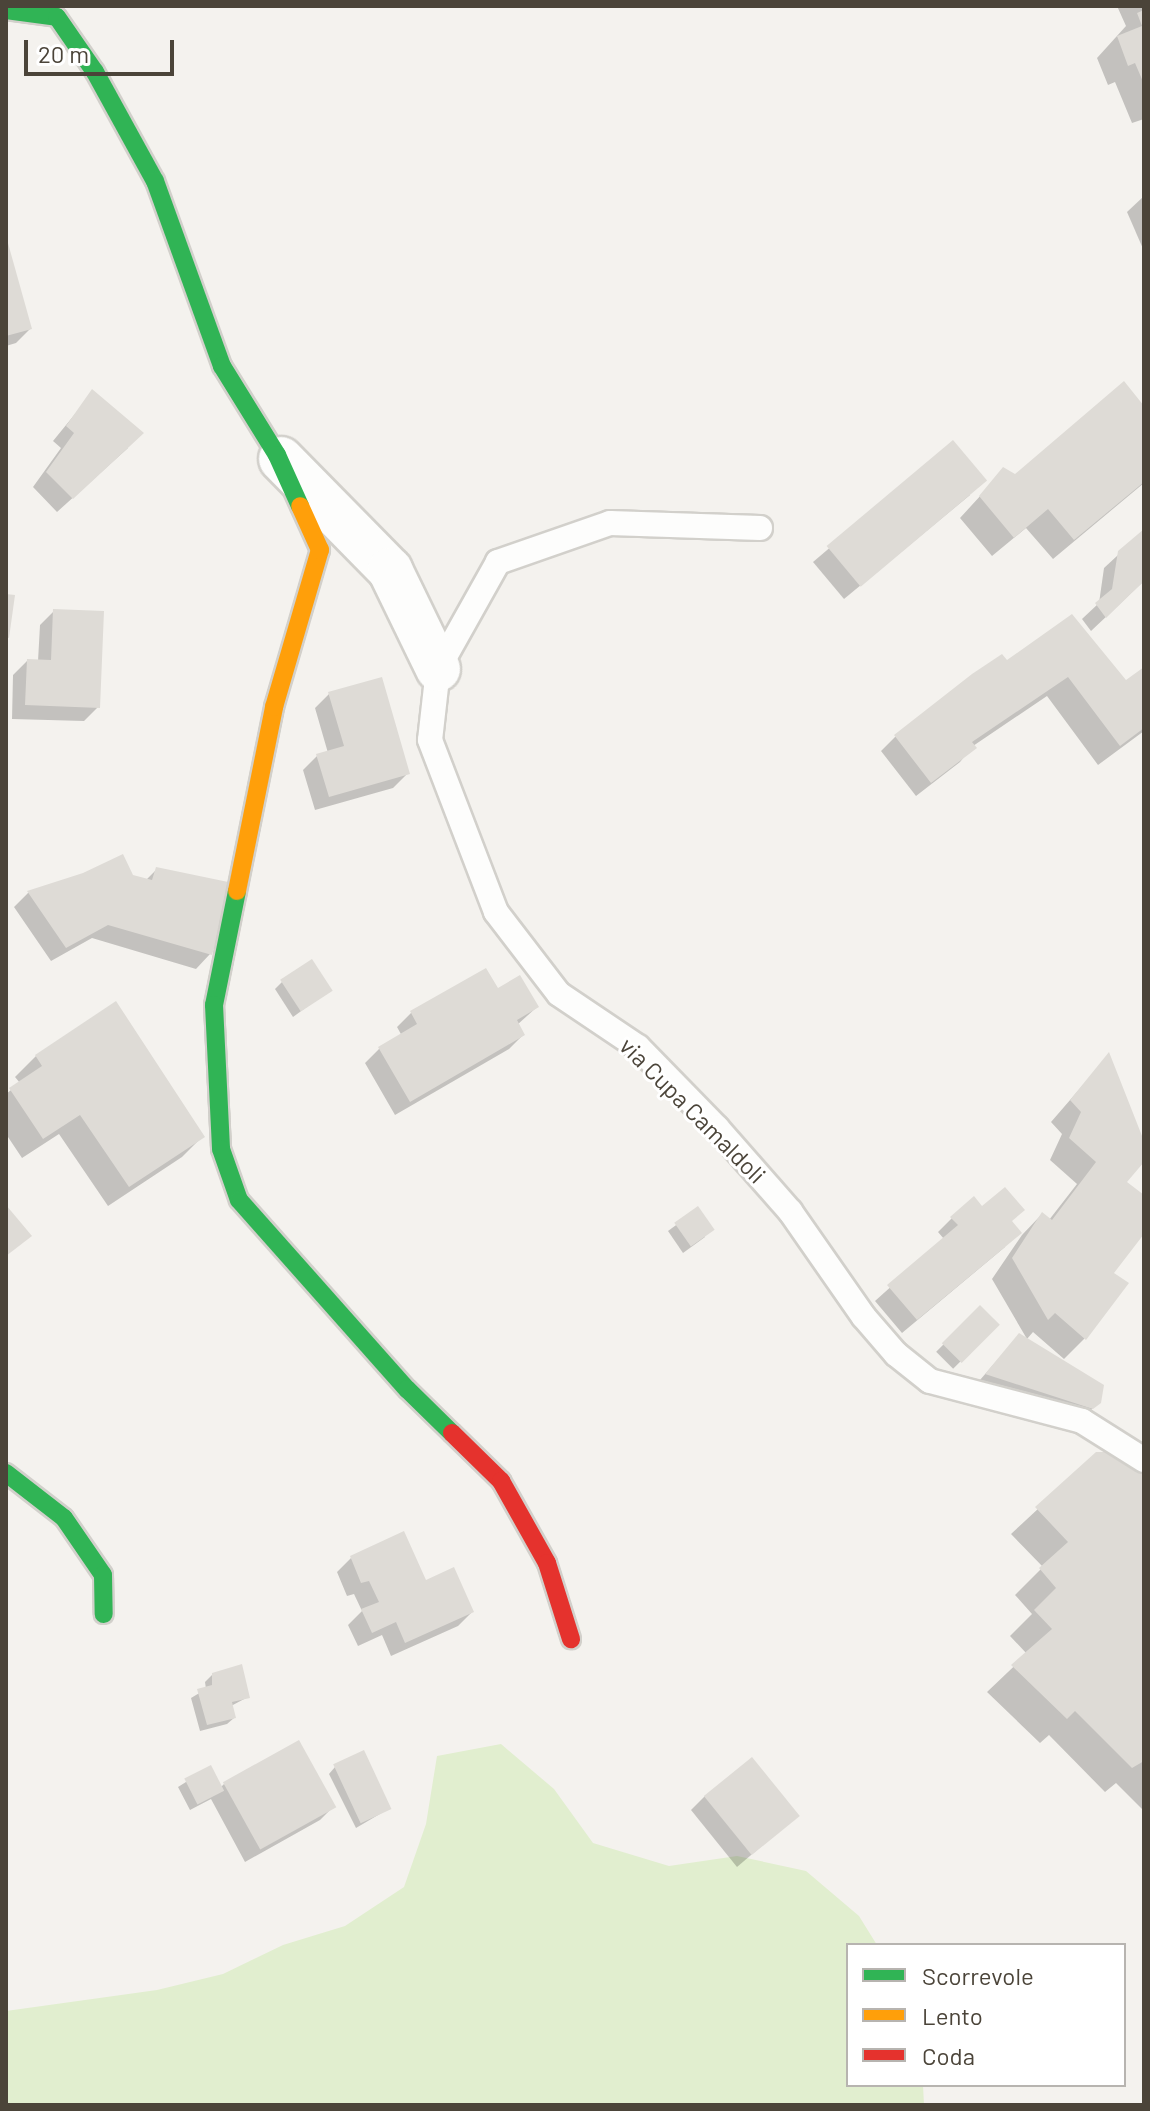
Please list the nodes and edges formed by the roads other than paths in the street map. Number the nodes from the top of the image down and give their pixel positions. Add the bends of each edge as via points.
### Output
1 (6, 10) edge
2 (277, 455) junction
3 (760, 528) dead end
4 (438, 669) junction
5 (1144, 1460) edge
6 (6, 1473) edge
7 (104, 1614) dead end
8 (571, 1639) dead end

1 - 2 street via 57,17 95,72 155,181 222,366
2 - 4 street via 390,570
2 - 8 street via 320,550 274,707 214,1005 221,1149 239,1200 256,1223 407,1389 501,1481 547,1563
3 - 4 lane, via Cupa Camaldoli via 610,523 498,562
4 - 5 lane, via Cupa Camaldoli via 430,740 466,838 496,912 559,994 638,1047 717,1128 790,1211 896,1354 930,1381 1082,1421
6 - 7 street via 64,1518 103,1575

